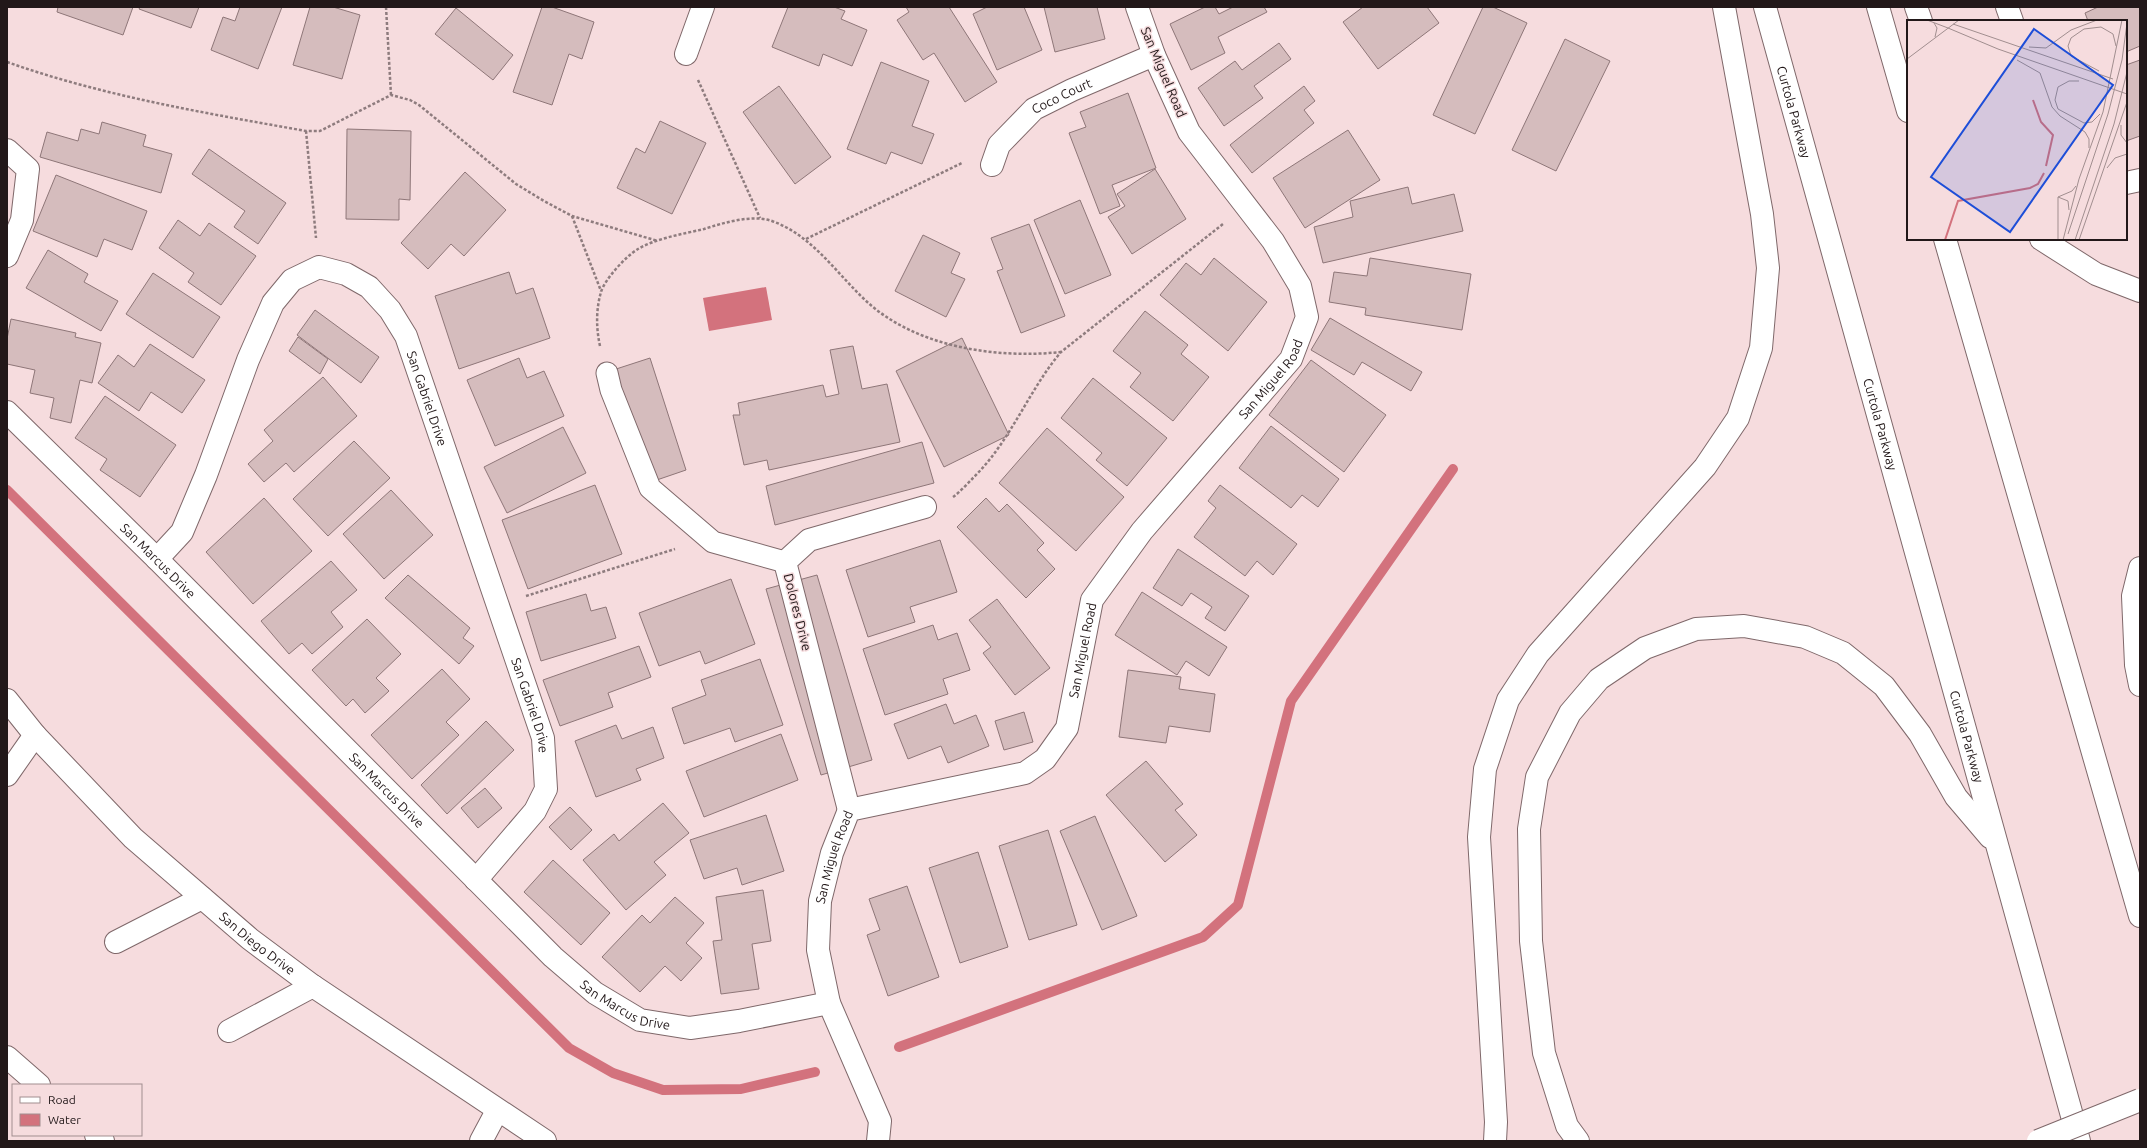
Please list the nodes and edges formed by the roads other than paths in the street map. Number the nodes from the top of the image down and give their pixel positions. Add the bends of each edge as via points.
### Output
1 (703, 7) edge
2 (1137, 7) edge
3 (1724, 7) edge
4 (1765, 7) edge
5 (1878, 7) edge
6 (1916, 7) edge
7 (2007, 7) edge
8 (1921, 20) edge
9 (2012, 20) edge
10 (686, 54) road end
11 (1154, 55) junction
12 (1907, 107) edge
13 (7, 150) edge
14 (992, 165) dead end
15 (2140, 180) edge
16 (2127, 183) edge
17 (1945, 240) edge
18 (2043, 240) edge
19 (7, 256) edge
20 (2140, 291) edge
21 (607, 373) road end
22 (7, 412) edge
23 (925, 507) road end
24 (157, 559) junction
25 (785, 562) junction
26 (2140, 568) edge
27 (2140, 685) edge
28 (7, 700) edge
29 (34, 735) junction
30 (7, 775) edge
31 (849, 810) junction
32 (1995, 842) junction
33 (476, 880) junction
34 (202, 898) junction
35 (2140, 916) edge
36 (116, 942) dead end
37 (313, 986) junction
38 (829, 1003) junction
39 (229, 1031) dead end
40 (7, 1057) edge
41 (38, 1084) edge
42 (2140, 1100) edge
43 (497, 1111) junction
44 (481, 1141) edge
45 (545, 1141) edge
46 (878, 1141) edge
47 (1495, 1141) edge
48 (1578, 1141) edge
49 (2038, 1141) edge
50 (2079, 1141) edge

1 - 10 main road
2 - 11 main road, San Miguel Road
3 - 47 main road via 1762,214 1768,268 1761,348 1738,418 1705,467 1538,654 1508,700 1484,769 1479,837
4 - 32 main road, Curtola Parkway
5 - 12 main road
6 - 8 main road
7 - 9 main road
11 - 14 main road, Coco Court via 1034,109 999,145
11 - 31 main road, San Miguel Road via 1189,132 1273,241 1300,286 1307,317 1291,360 1142,531 1092,600 1067,728 1046,759 1026,773
13 - 19 main road via 28,169 22,220
15 - 16 main road
17 - 35 main road
18 - 20 main road via 2096,274
21 - 25 lane via 611,390 650,488 713,542
22 - 24 main road, San Marcus Drive
23 - 25 main road, Dolores Drive via 809,540
24 - 33 main road, San Marcus Drive
24 - 33 main road, San Gabriel Drive via 182,532 248,360 273,303 292,280 319,267 346,274 369,286 390,310 406,336 543,738 546,789 535,811
25 - 31 main road, Dolores Drive
26 - 27 main road via 2133,596 2136,664
28 - 29 main road, San Diego Drive
29 - 30 main road
29 - 34 main road, San Diego Drive via 133,838
31 - 38 main road, San Miguel Road via 832,853 820,901 818,950
32 - 48 main road via 1956,797 1920,734 1884,686 1843,653 1805,637 1744,626 1696,629 1645,648 1599,679 1570,713 1537,777 1529,828 1531,941 1544,1053 1568,1126
32 - 50 main road, Curtola Parkway
33 - 38 main road, San Marcus Drive via 553,957 595,993 640,1020 690,1028
34 - 36 main road
34 - 37 main road, San Diego Drive via 250,939
37 - 39 main road
37 - 43 main road, San Diego Drive
38 - 46 main road, San Miguel Road via 880,1121
40 - 41 main road
42 - 49 main road, bridge
43 - 44 main road
43 - 45 main road, San Diego Drive

